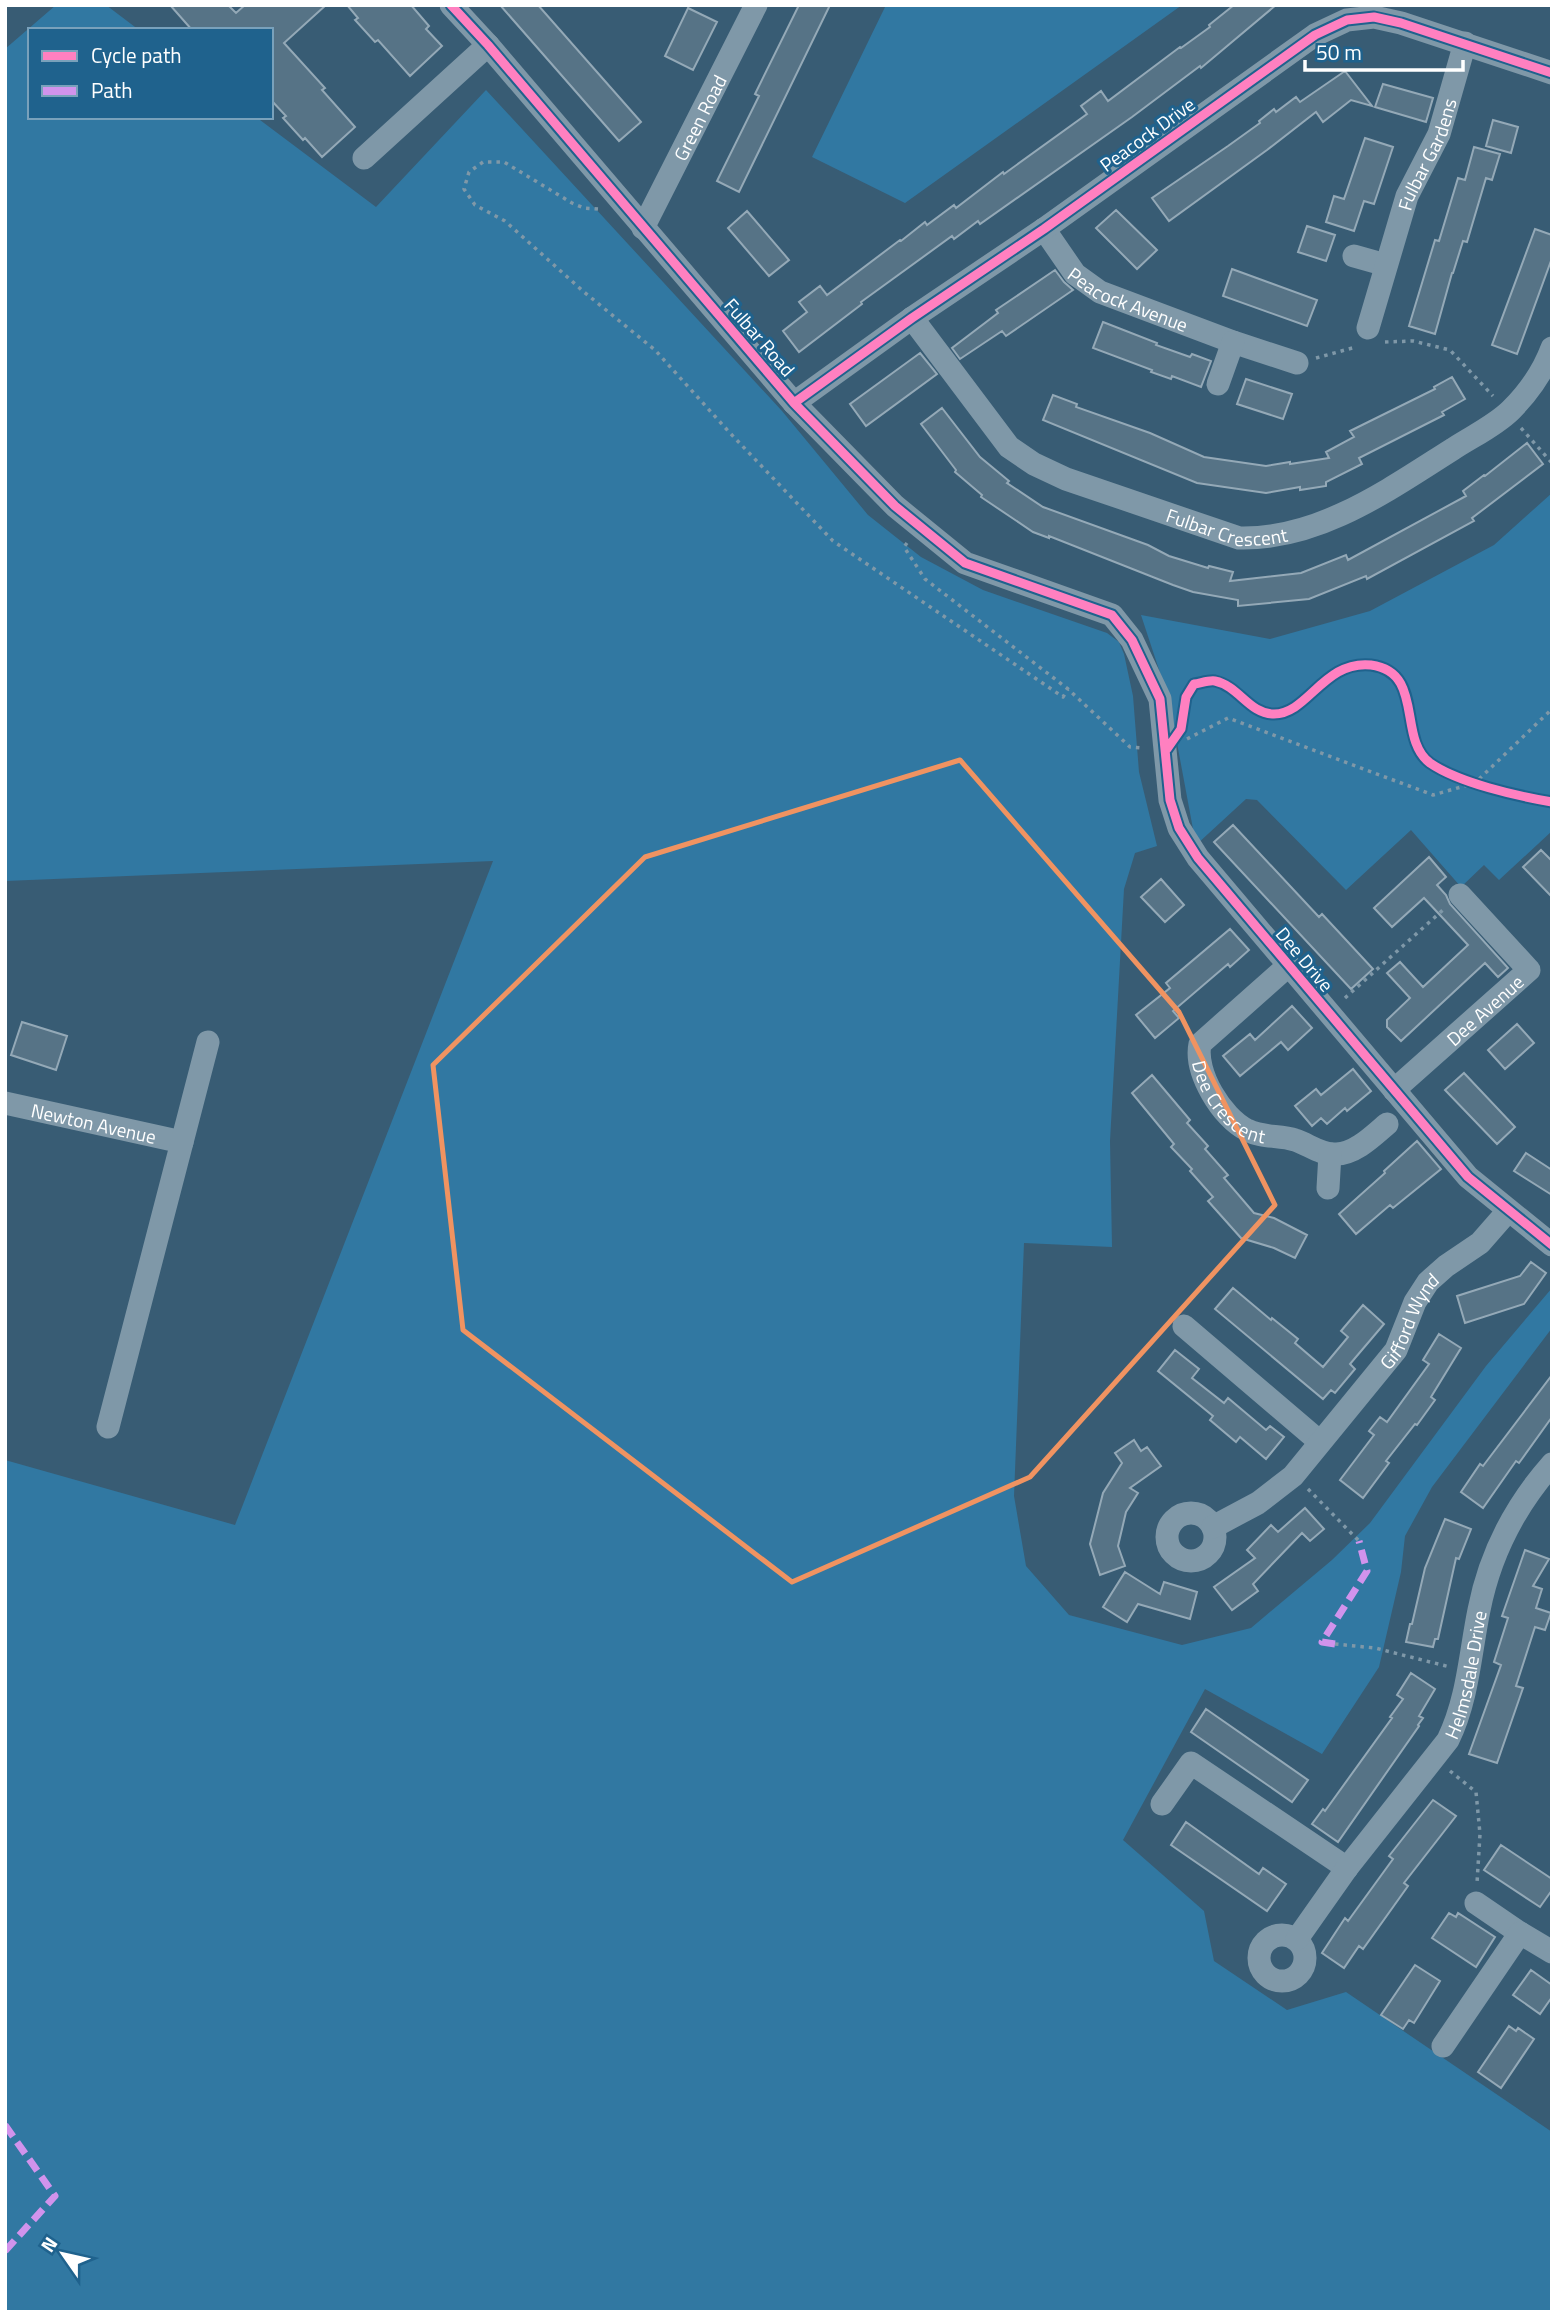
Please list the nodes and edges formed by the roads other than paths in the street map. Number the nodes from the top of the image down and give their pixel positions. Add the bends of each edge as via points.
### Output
1 (451, 5) edge
2 (756, 5) edge
3 (1465, 43) junction
4 (488, 45) junction
5 (1552, 73) edge
6 (364, 158) dead end
7 (643, 228) junction
8 (1044, 229) junction
9 (1354, 256) dead end
10 (1386, 265) junction
11 (912, 318) junction
12 (1370, 335) road end
13 (1233, 342) junction
14 (1552, 348) edge
15 (1297, 363) road end
16 (1218, 384) dead end
17 (794, 403) junction
18 (1132, 639) joint
19 (1460, 895) road end
20 (1287, 966) junction
21 (208, 1042) dead end
22 (1394, 1090) junction
23 (5, 1103) edge
24 (1387, 1124) dead end
25 (182, 1142) junction
26 (1330, 1154) junction
27 (1328, 1188) dead end
28 (1508, 1211) junction
29 (1552, 1245) edge
30 (1184, 1326) dead end
31 (108, 1427) dead end
32 (1320, 1442) junction
33 (1552, 1464) edge
34 (1213, 1527) dead end
35 (1162, 1804) dead end
36 (1347, 1868) junction
37 (1476, 1903) road end
38 (1520, 1933) junction
39 (1297, 1939) dead end
40 (1552, 1952) edge
41 (1443, 2046) dead end

1 - 4 street, Fulbar Road
2 - 7 street, Green Road
3 - 5 street, Peacock Drive
3 - 8 street, Peacock Drive via 1374,17 1347,20 1315,35
3 - 10 street, Fulbar Gardens via 1439,135 1407,196
4 - 6 street
4 - 7 street, Fulbar Road
7 - 17 street, Fulbar Road
8 - 11 street, Peacock Drive
8 - 13 street, Peacock Avenue via 1087,284
9 - 10 street
10 - 12 street, Fulbar Gardens
11 - 14 street, Fulbar Crescent via 1009,447 1034,464 1239,538 1276,537 1317,525 1385,492 1509,412 1544,369
11 - 17 street, Peacock Drive
13 - 15 street, Peacock Avenue
13 - 16 street
17 - 18 street, Fulbar Road via 919,527 965,563 1112,615
18 - 20 street, Dee Drive via 1160,699 1170,800 1179,828 1198,858
19 - 22 street, Dee Avenue via 1529,970
20 - 22 street, Dee Drive
20 - 26 street, Dee Crescent via 1200,1044 1199,1065 1235,1123 1248,1131 1290,1139
21 - 25 street
22 - 28 street, Dee Drive via 1468,1177
23 - 25 street, Newton Avenue
24 - 26 street via 1353,1150
25 - 31 street
26 - 27 street
28 - 29 street, Dee Drive
28 - 32 street, Gifford Wynd via 1480,1243 1428,1282 1396,1350
30 - 32 street
32 - 34 street, Gifford Wynd via 1293,1476 1258,1503
33 - 36 street, Helmsdale Drive via 1511,1519 1495,1551 1459,1719 1448,1740
35 - 36 street via 1191,1763
36 - 39 street, Helmsdale Drive
37 - 38 street
38 - 40 street
38 - 41 street

